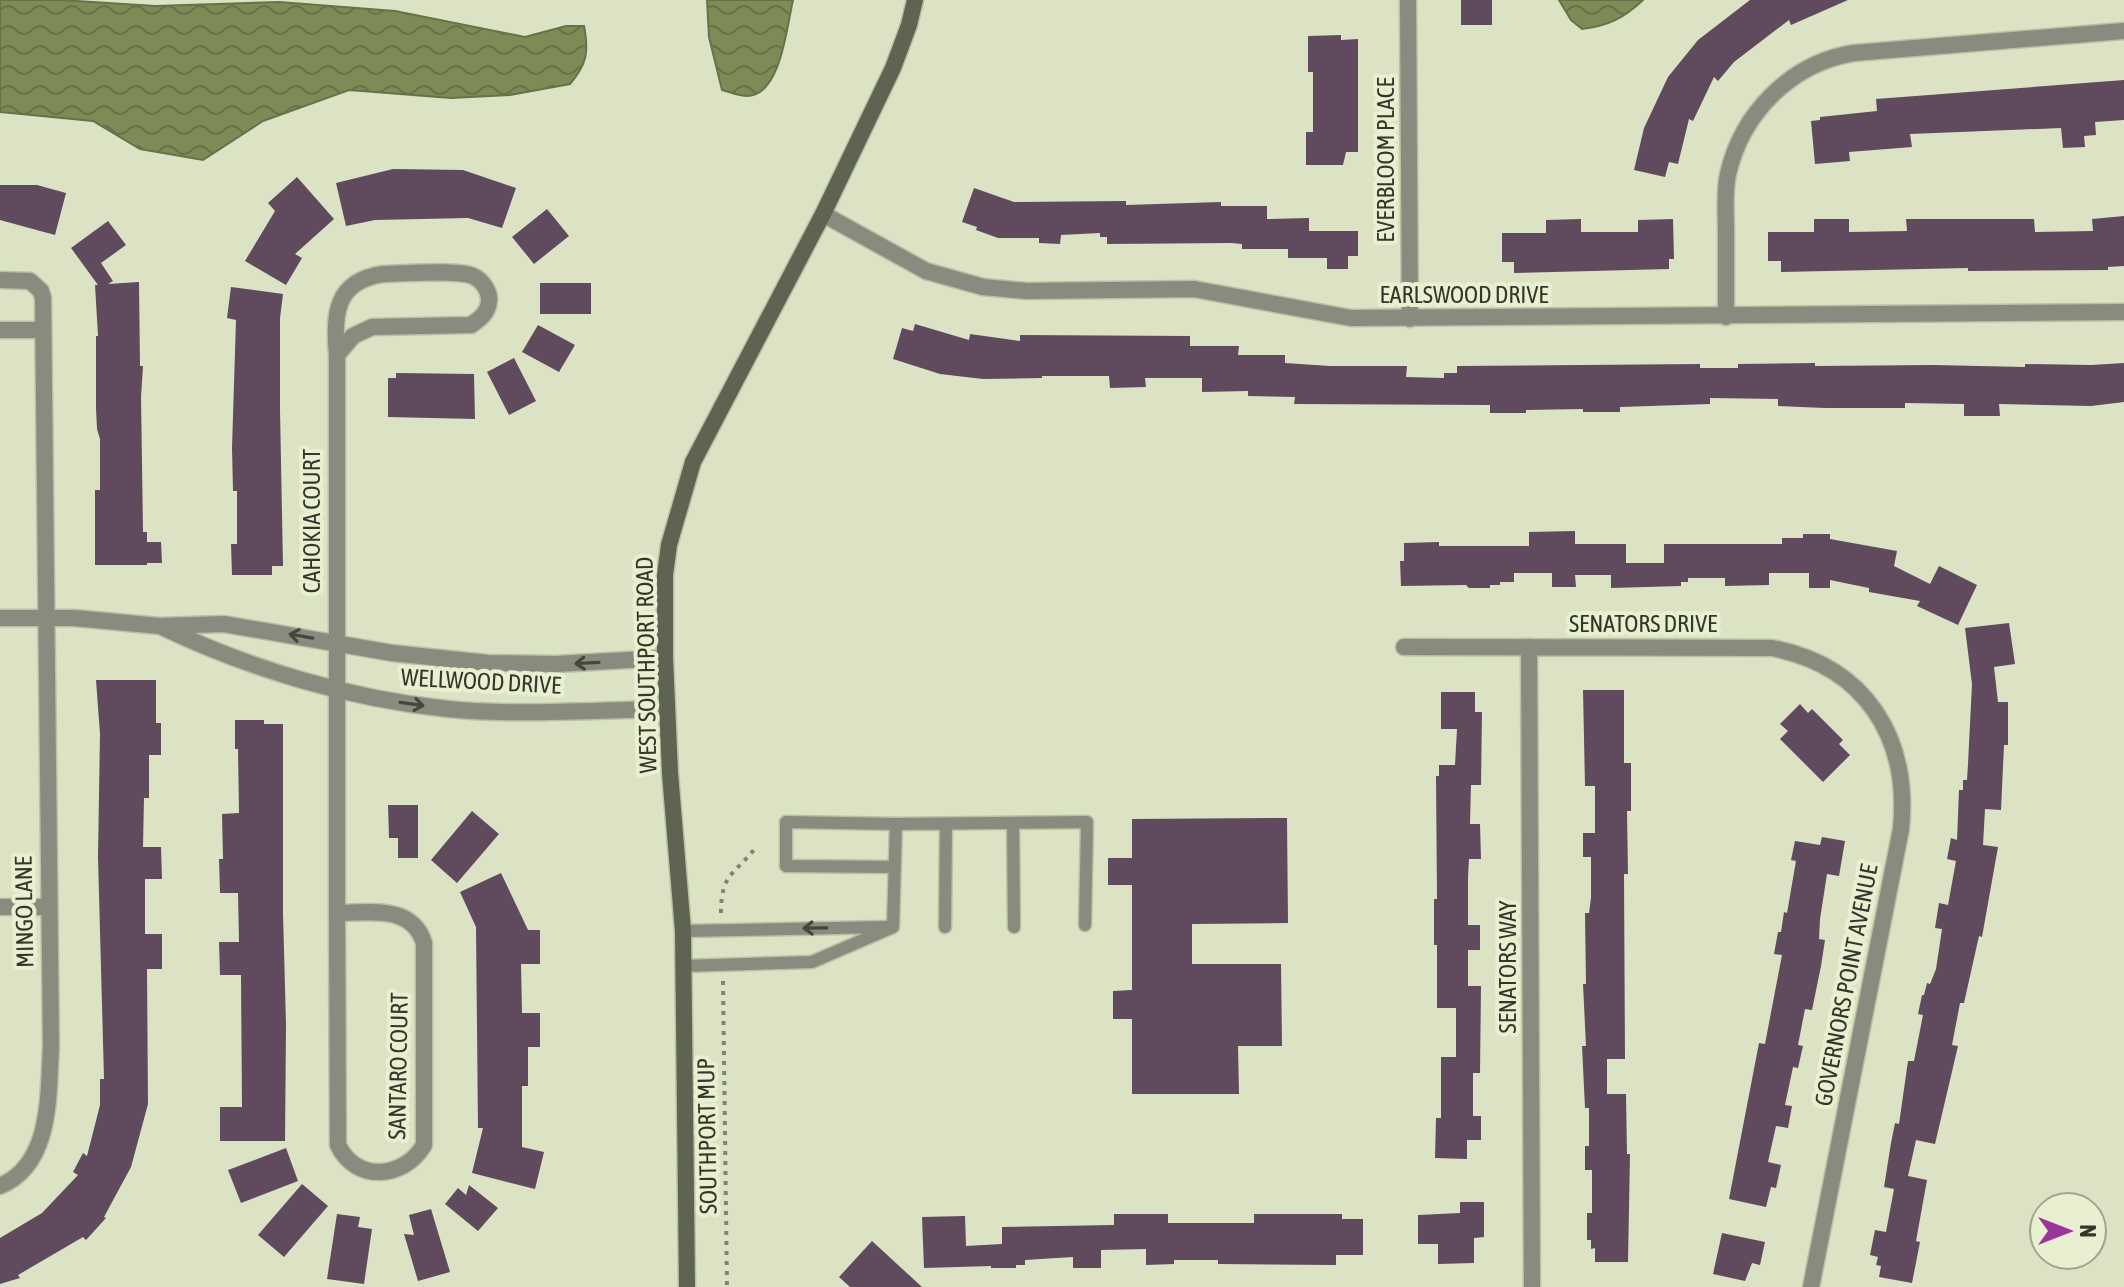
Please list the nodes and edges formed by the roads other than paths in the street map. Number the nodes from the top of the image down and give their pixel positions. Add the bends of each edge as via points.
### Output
1 (915, 0) edge
2 (1408, 0) edge
3 (2124, 31) edge
4 (823, 214) junction
5 (0, 280) edge
6 (2124, 312) edge
7 (1726, 317) junction
8 (1410, 319) junction
9 (0, 330) edge
10 (43, 330) junction
11 (337, 355) junction
12 (0, 618) edge
13 (44, 618) junction
14 (160, 626) junction
15 (335, 642) junction
16 (1404, 647) dead end
17 (1529, 647) junction
18 (665, 658) junction
19 (335, 688) junction
20 (1867, 699) joint
21 (667, 709) junction
22 (1013, 823) junction
23 (896, 824) junction
24 (946, 824) junction
25 (894, 867) junction
26 (0, 907) edge
27 (48, 907) junction
28 (337, 913) junction
29 (1085, 925) dead end
30 (893, 927) junction
31 (945, 927) dead end
32 (1014, 927) dead end
33 (683, 931) junction
34 (683, 966) junction
35 (0, 1186) edge
36 (687, 1287) edge
37 (1532, 1287) edge
38 (1811, 1287) edge

1 - 4 main road, WEST SOUTHPORT ROAD via 893,68
2 - 8 street, EVERBLOOM PLACE
3 - 7 street via 1854,53 1791,78 1750,121 1727,176
4 - 8 street, EARLSWOOD DRIVE via 926,271 983,287 1194,289 1343,317
4 - 18 main road, WEST SOUTHPORT ROAD via 693,462 669,545
5 - 10 street, MINGO LANE via 30,281 41,291
6 - 7 street, EARLSWOOD DRIVE
7 - 8 street, EARLSWOOD DRIVE
9 - 10 street
10 - 13 street, MINGO LANE
11 - 11 street, CAHOKIA COURT via 353,336 372,327 471,325 487,310 484,285 462,274 368,277 354,284 335,312
11 - 15 street, CAHOKIA COURT
12 - 13 street, WELLWOOD DRIVE
13 - 14 street, WELLWOOD DRIVE
13 - 27 street, MINGO LANE
15 -> 14 street, WELLWOOD DRIVE via 224,624
14 - 19 street, WELLWOOD DRIVE via 216,653
18 -> 15 street, WELLWOOD DRIVE via 488,663
15 - 19 street, CAHOKIA COURT
16 - 17 street, SENATORS DRIVE
17 - 20 street, SENATORS DRIVE via 1772,648 1823,665
17 - 37 street, SENATORS WAY
18 - 21 main road, WEST SOUTHPORT ROAD
19 -> 21 street, WELLWOOD DRIVE via 450,709
19 - 28 street, SANTARO COURT
20 - 38 street, GOVERNORS POINT AVENUE via 1900,766 1901,829
21 - 33 main road, WEST SOUTHPORT ROAD
22 - 24 lane
22 - 29 lane via 1087,822
22 - 32 lane
23 - 24 lane
23 - 25 lane
23 - 25 lane via 786,822 786,866
24 - 31 lane
25 - 30 lane
26 - 27 street
27 - 35 street, MINGO LANE via 51,1047 46,1115 36,1155 15,1180
28 - 28 street, SANTARO COURT via 338,1145 361,1169 397,1170 417,1157 424,1145 424,943 416,925 404,916
30 -> 33 lane
30 - 34 lane via 812,962
33 - 34 main road, WEST SOUTHPORT ROAD
34 - 36 main road, WEST SOUTHPORT ROAD

